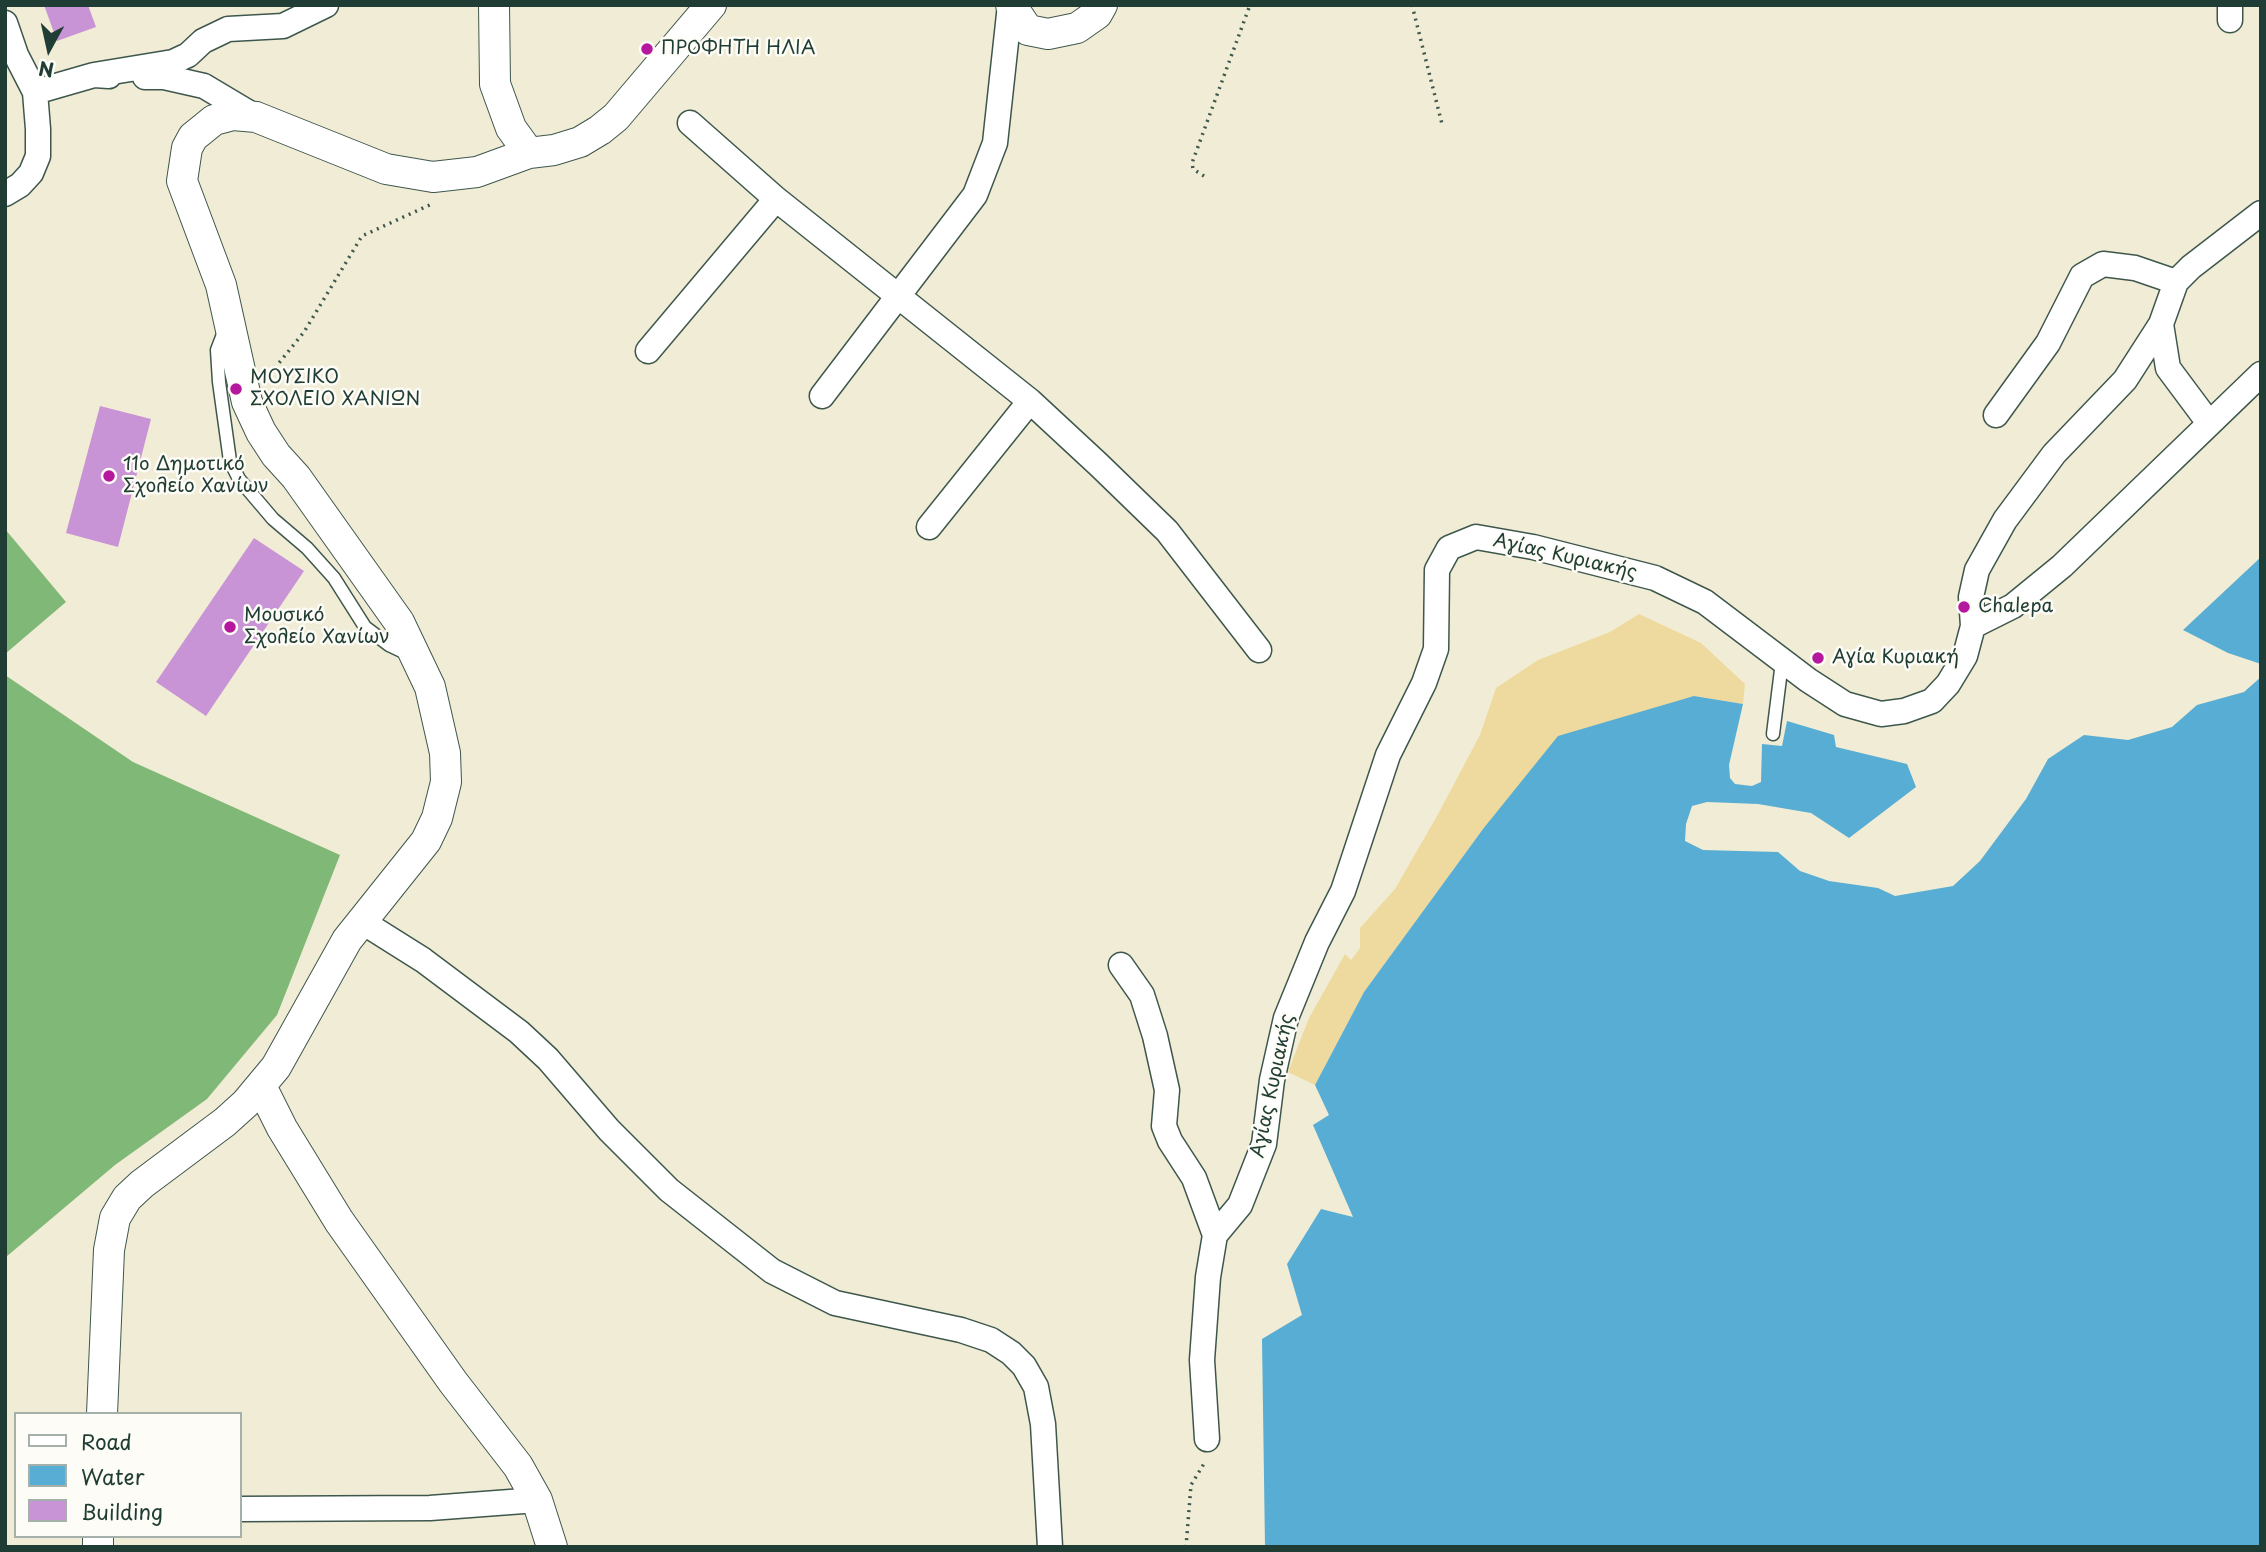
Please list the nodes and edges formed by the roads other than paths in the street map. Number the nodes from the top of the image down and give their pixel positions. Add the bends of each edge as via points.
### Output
1 (326, 5) edge
2 (494, 5) edge
3 (711, 5) edge
4 (1010, 5) edge
5 (1102, 5) edge
6 (5, 23) edge
7 (94, 75) junction
8 (35, 92) junction
9 (256, 117) junction
10 (690, 123) dead end
11 (529, 153) junction
12 (5, 194) edge
13 (776, 199) junction
14 (2261, 213) edge
15 (2176, 282) junction
16 (896, 296) junction
17 (228, 322) junction
18 (2161, 324) junction
19 (648, 351) dead end
20 (2261, 374) edge
21 (822, 397) dead end
22 (1030, 401) junction
23 (1996, 415) dead end
24 (2209, 423) junction
25 (929, 527) dead end
26 (1973, 626) junction
27 (1259, 650) dead end
28 (418, 658) junction
29 (1782, 662) junction
30 (1773, 734) dead end
31 (361, 921) junction
32 (1121, 964) dead end
33 (261, 1086) junction
34 (1215, 1236) junction
35 (102, 1412) edge
36 (1207, 1438) road end
37 (537, 1500) junction
38 (242, 1509) edge
39 (552, 1547) edge
40 (1050, 1547) edge

1 - 7 street via 283,26 228,29 173,62
2 - 11 street via 495,84 510,128
3 - 11 street via 616,117 580,142
4 - 5 street via 1028,30 1048,34 1077,28
4 - 16 street via 995,143 986,171 962,213
6 - 8 street
7 - 8 street
7 - 9 street via 188,81 220,93
8 - 12 street via 38,156 31,173
9 - 11 street via 342,154 409,175 477,172
9 - 17 street via 233,115 214,120 193,137 182,164 182,181 221,285
10 - 13 street
13 - 16 street
13 - 19 street
14 - 15 street, Αγίας Κυριακής
15 - 18 street, Αγίας Κυριακής
15 - 23 street via 2135,268 2103,264 2082,275 2048,343
16 - 21 street
16 - 22 street
17 - 28 street via 247,402 276,456 386,601
17 - 28 lane via 217,351 219,382 230,461 239,480 334,578 365,627
18 - 24 street via 2168,368
18 - 26 street, Αγίας Κυριακής via 2125,380 2054,454 2005,520 1978,570 1971,597
20 - 24 street
22 - 25 street
22 - 27 street via 1167,531
24 - 26 street via 2062,566 2013,606
26 - 29 street, Αγίας Κυριακής via 1965,656 1948,684 1932,701 1905,711 1881,714 1845,704
28 - 31 street via 430,687 445,753 444,798 426,841
29 - 30 lane
29 - 34 street, Αγίας Κυριακής via 1705,602 1655,578 1476,537 1449,548 1437,570 1436,649 1388,755 1343,891 1286,1018 1264,1144 1240,1205
31 - 33 street
31 - 40 street via 423,960 519,1032 669,1190 772,1271 835,1303 961,1330 1011,1353 1036,1387 1043,1424
32 - 34 street via 1142,995 1155,1036 1167,1090 1164,1126 1194,1178
33 - 35 street via 225,1122 142,1184 115,1218 109,1251
33 - 37 street via 339,1221 518,1466
34 - 36 street via 1202,1360
37 - 38 street via 430,1508
37 - 39 street

